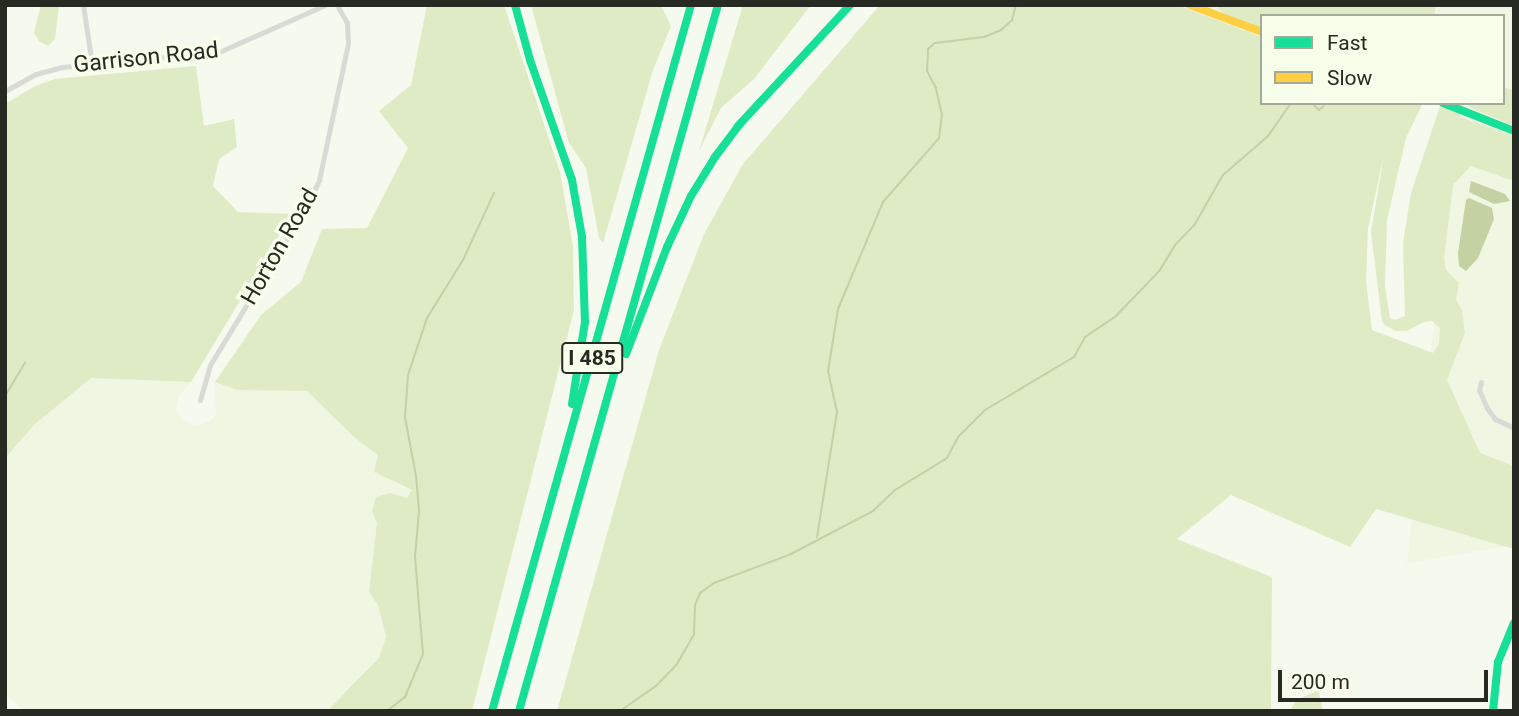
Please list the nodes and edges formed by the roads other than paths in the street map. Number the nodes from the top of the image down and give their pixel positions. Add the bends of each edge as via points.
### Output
1 (83, 5) edge
2 (325, 5) edge
3 (337, 5) edge
4 (515, 5) edge
5 (691, 5) edge
6 (718, 5) edge
7 (850, 5) edge
8 (1190, 5) edge
9 (1204, 7) edge
10 (1260, 31) edge
11 (92, 64) junction
12 (5, 91) edge
13 (1448, 105) edge
14 (1514, 131) edge
15 (1481, 382) dead end
16 (607, 399) junction
17 (200, 400) dead end
18 (1514, 428) edge
19 (554, 490) junction
20 (1514, 623) edge
21 (492, 711) edge
22 (519, 711) edge
23 (1493, 711) edge

1 - 11 street
2 - 11 street, Garrison Road via 219,52
3 - 17 street, Horton Road via 347,23 348,43 318,180 306,208 210,365
4 - 19 main road via 572,180 586,282 582,356
5 - 19 main road, I 485
6 - 16 main road, I 485
7 - 16 main road via 738,125 715,157 667,247
8 - 9 main road
9 - 10 main road
11 - 12 street, Garrison Road via 46,71
13 - 14 main road
15 - 18 street via 1479,390 1487,408 1495,419
16 - 22 main road, I 485
19 - 21 main road, I 485
20 - 23 main road via 1498,662

